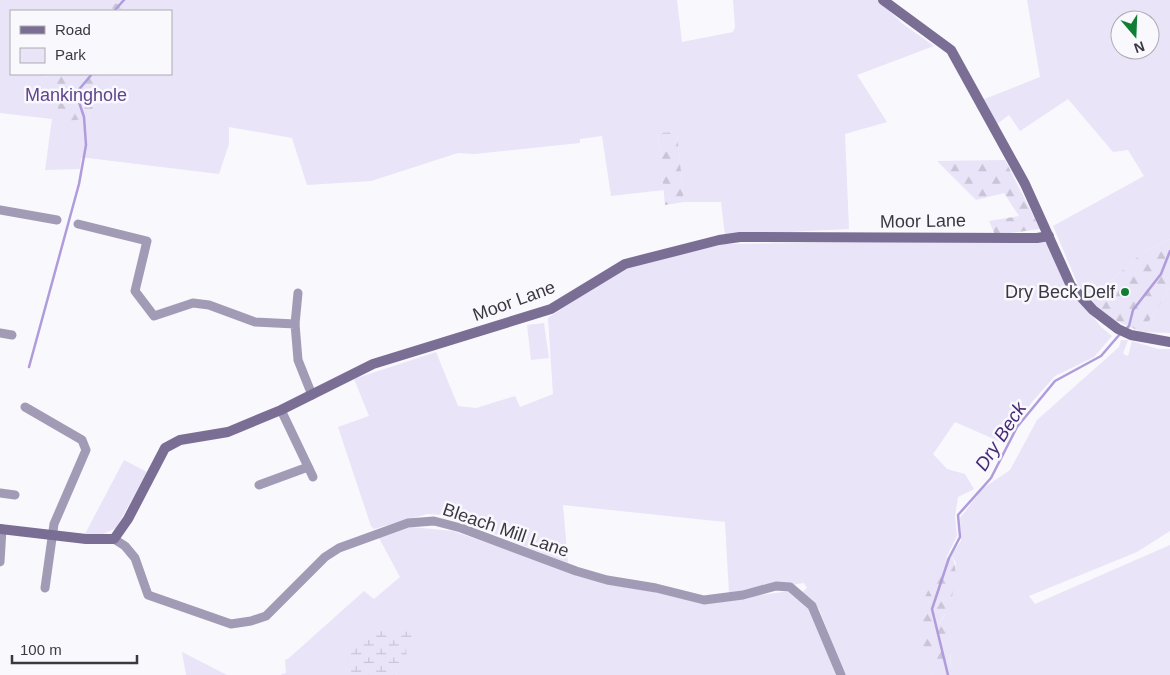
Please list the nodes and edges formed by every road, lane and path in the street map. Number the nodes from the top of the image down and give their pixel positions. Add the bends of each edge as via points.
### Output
1 (884, 0) edge
2 (0, 210) edge
3 (57, 220) dead end
4 (78, 224) dead end
5 (1048, 236) junction
6 (298, 293) dead end
7 (295, 324) junction
8 (0, 334) edge
9 (12, 336) dead end
10 (1170, 342) edge
11 (312, 395) junction
12 (25, 407) dead end
13 (281, 410) junction
14 (308, 467) junction
15 (312, 477) dead end
16 (260, 485) dead end
17 (0, 494) edge
18 (15, 495) dead end
19 (1, 529) edge
20 (52, 535) junction
21 (114, 539) junction
22 (0, 562) edge
23 (45, 588) dead end
24 (841, 675) edge

1 - 5 street via 951,50 1025,184
2 - 3 street
4 - 7 street via 147,241 135,291 154,316 193,304 210,305 255,322
5 - 10 street via 1071,286 1092,310 1131,335
5 - 11 street, Moor Lane via 740,237 719,240 625,264 551,309 373,364
6 - 7 street
7 - 11 street via 298,360
8 - 9 street
11 - 13 street, Moor Lane
12 - 20 street via 82,440 86,450
13 - 14 street
13 - 21 street, Moor Lane via 228,432 180,440 165,448
14 - 15 street
14 - 16 street
17 - 18 street
19 - 20 street
19 - 22 street
20 - 21 street
20 - 23 street
21 - 24 street, Bleach Mill Lane via 135,558 148,595 231,624 266,616 318,563 339,548 423,520 461,528 584,574 704,600 782,585 790,587 812,606

